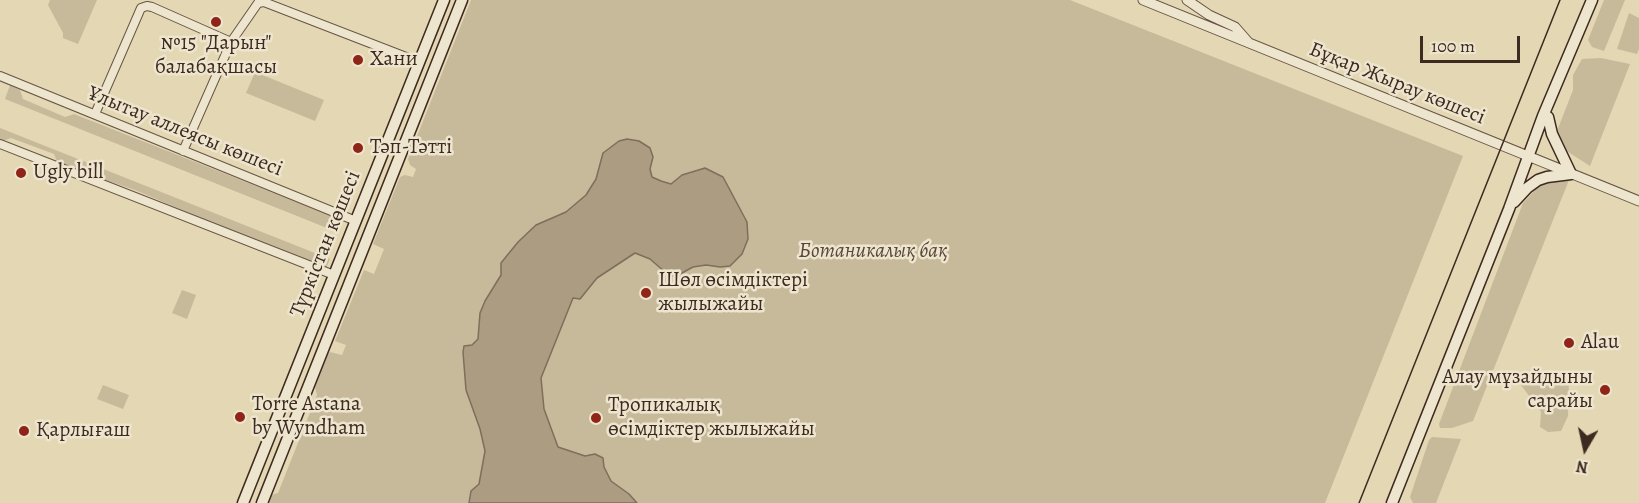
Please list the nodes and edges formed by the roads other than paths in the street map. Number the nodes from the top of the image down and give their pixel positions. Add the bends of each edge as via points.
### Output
1 (444, 0) edge
2 (462, 0) edge
3 (1143, 0) edge
4 (1187, 0) edge
5 (1158, 3) edge
6 (1591, 4) edge
7 (231, 42) junction
8 (1251, 45) junction
9 (419, 62) junction
10 (0, 76) edge
11 (95, 114) junction
12 (1548, 117) junction
13 (0, 144) edge
14 (183, 150) junction
15 (1528, 156) junction
16 (1571, 174) junction
17 (1639, 201) edge
18 (1509, 208) junction
19 (356, 221) junction
20 (369, 234) junction
21 (336, 272) junction
22 (351, 280) junction
23 (258, 466) junction
24 (275, 472) junction
25 (243, 503) edge
26 (262, 503) edge
27 (1392, 503) edge

1 - 9 main road, Түркістан көшесі
2 - 20 main road, Түркістан көшесі
3 - 5 street, Бұқар Жырау көшесі
4 - 8 street via 1235,27
5 - 8 street, Бұқар Жырау көшесі
6 - 12 main road
6 - 15 main road
7 - 9 street via 254,7 264,2
7 - 11 street via 152,7 141,8
7 - 14 street
8 - 15 street, Бұқар Жырау көшесі
9 - 19 main road, Түркістан көшесі
10 - 11 street, Ұлытау аллеясы көшесі
11 - 14 street, Ұлытау аллеясы көшесі
12 - 15 main road
12 - 16 main road
13 - 21 street
14 - 19 street, Ұлытау аллеясы көшесі
15 - 16 street, Бұқар Жырау көшесі
15 - 18 main road
16 - 17 street, Бұқар Жырау көшесі
16 - 18 main road via 1538,180
18 - 27 main road
19 - 20 main road via 357,237
19 - 21 main road, Түркістан көшесі
20 - 22 main road, Түркістан көшесі
21 - 22 main road via 341,265 350,267
21 - 23 main road, Түркістан көшесі
22 - 24 main road, Түркістан көшесі
23 - 24 main road via 262,477
23 - 25 main road, Түркістан көшесі
24 - 26 main road, Түркістан көшесі

